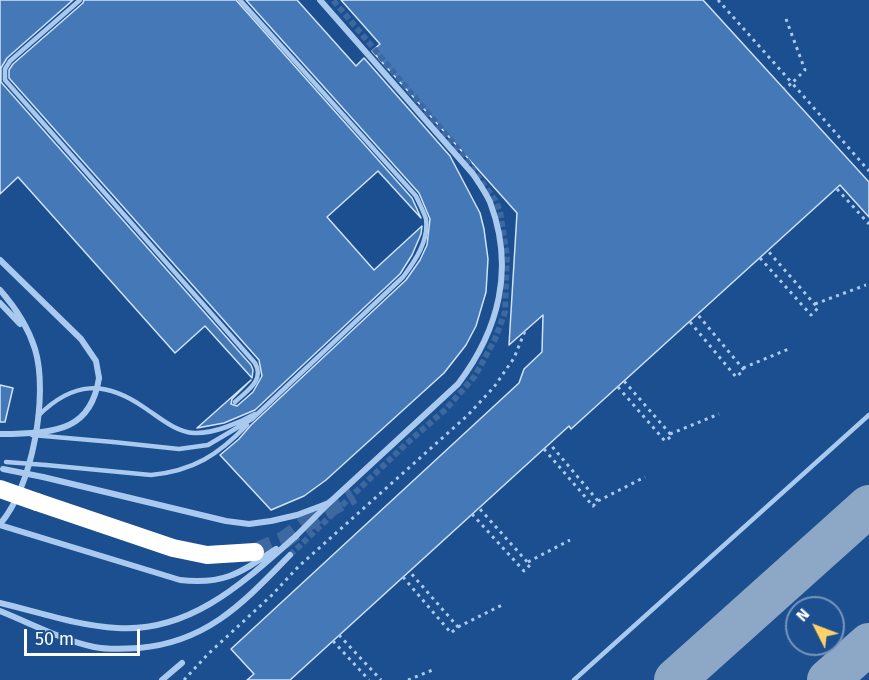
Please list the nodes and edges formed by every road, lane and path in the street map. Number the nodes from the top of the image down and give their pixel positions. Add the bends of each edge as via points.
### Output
1 (80, 0) edge
2 (240, 0) edge
3 (320, 0) edge
4 (718, 0) edge
5 (786, 19) dead end
6 (792, 83) junction
7 (784, 89) dead end
8 (869, 171) edge
9 (837, 189) dead end
10 (869, 224) edge
11 (768, 251) dead end
12 (760, 258) dead end
13 (0, 260) edge
14 (866, 285) dead end
15 (0, 290) edge
16 (0, 303) edge
17 (814, 304) junction
18 (698, 315) dead end
19 (690, 322) dead end
20 (525, 332) dead end
21 (32, 340) junction
22 (791, 348) dead end
23 (743, 368) junction
24 (624, 381) dead end
25 (618, 387) dead end
26 (235, 402) dead end
27 (260, 411) junction
28 (719, 414) dead end
29 (869, 416) edge
30 (37, 417) junction
31 (252, 419) junction
32 (0, 434) edge
33 (12, 434) junction
34 (670, 434) junction
35 (549, 444) dead end
36 (544, 449) dead end
37 (2, 465) edge
38 (645, 477) dead end
39 (0, 489) edge
40 (0, 501) edge
41 (598, 501) junction
42 (328, 503) junction
43 (37, 505) junction
44 (479, 508) dead end
45 (472, 514) dead end
46 (0, 525) edge
47 (296, 536) junction
48 (570, 540) dead end
49 (255, 552) tunnel mouth
50 (290, 555) tunnel mouth
51 (528, 562) junction
52 (409, 571) dead end
53 (403, 577) dead end
54 (0, 603) edge
55 (502, 605) dead end
56 (0, 611) edge
57 (458, 627) junction
58 (339, 635) dead end
59 (333, 641) dead end
60 (182, 663) dead end
61 (435, 669) dead end
62 (162, 680) edge
63 (184, 680) edge
64 (369, 680) edge
65 (381, 680) edge
66 (408, 680) edge
67 (574, 680) edge

1 - 26 lane via 10,62 4,78 255,363 258,378
2 - 27 lane via 416,196 426,219 417,259 403,277
3 - 42 street via 473,174 490,201 502,266 501,297 473,364 458,384
4 - 6 path
5 - 6 path via 805,70
6 - 7 path
6 - 8 path
9 - 10 path, bridge
11 - 17 path, bridge
12 - 17 path, bridge via 811,315 818,308
13 - 33 street, bridge via 81,339 96,361 99,378 90,408 74,423 52,431
14 - 17 path
15 - 21 street
16 - 21 street
18 - 23 path, bridge
19 - 23 path, bridge via 736,377
20 - 63 path via 514,358 468,416 299,566
21 - 30 street via 38,359
22 - 23 path
24 - 34 path, bridge
25 - 34 path, bridge via 665,441
27 - 30 lane via 226,427 196,434 172,426 117,392 88,389 58,398
27 - 31 lane
28 - 34 path
29 - 67 lane
30 - 46 street via 18,496
31 - 33 lane, bridge via 197,448
31 - 37 lane, bridge via 208,458 182,470 152,475
32 - 33 street
35 - 41 path, bridge
36 - 41 path, bridge via 593,506
37 - 42 street, bridge via 127,498 249,524 297,515
38 - 41 path
39 - 43 highway, bridge
40 - 43 highway
42 - 47 street, bridge
43 - 49 highway via 190,552
44 - 51 path, bridge
45 - 51 path, bridge via 524,571 530,566
46 - 47 street via 201,583 232,577
47 - 54 street via 236,588 173,622 118,628 98,626
48 - 51 path
50 - 56 street via 238,606 205,629 158,646 94,647
52 - 57 path, bridge
53 - 57 path, bridge via 451,633
55 - 57 path
58 - 65 path, bridge
59 - 64 path, bridge
60 - 62 street
61 - 66 path

